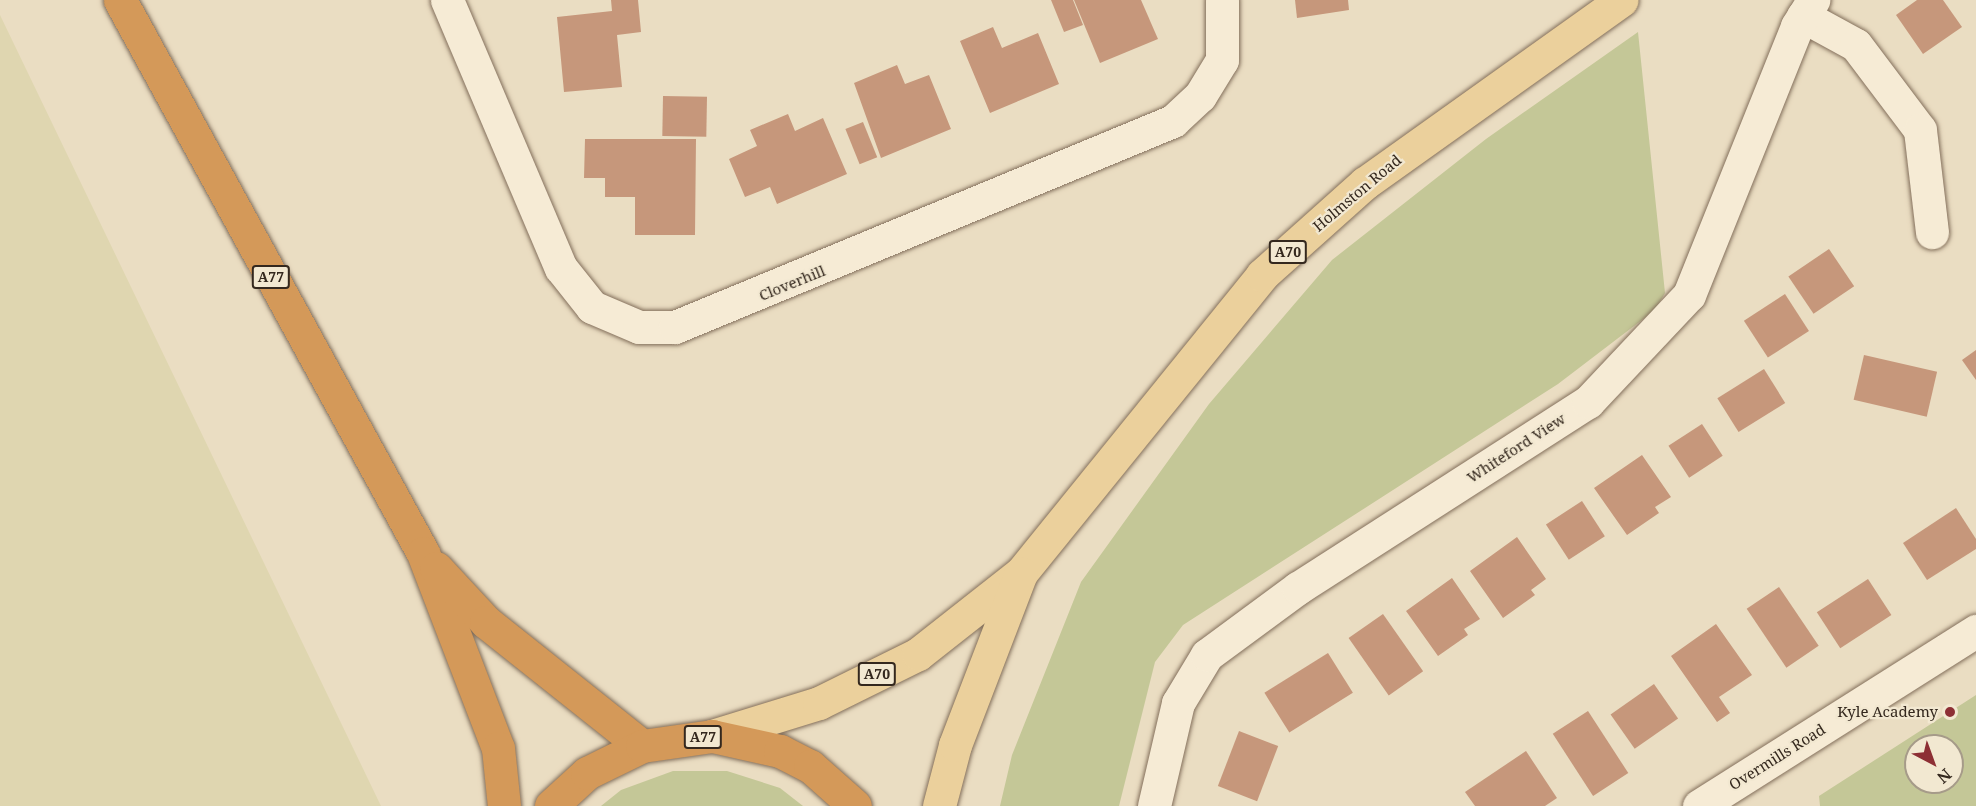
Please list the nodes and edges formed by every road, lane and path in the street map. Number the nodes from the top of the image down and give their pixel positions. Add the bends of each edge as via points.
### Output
1 (120, 0) edge
2 (447, 0) edge
3 (1222, 0) edge
4 (1622, 0) edge
5 (1808, 8) edge
6 (1932, 232) dead end
7 (423, 553) junction
8 (1021, 573) junction
9 (1976, 631) edge
10 (712, 736) junction
11 (642, 746) junction
12 (504, 806) edge
13 (552, 806) edge
14 (855, 806) edge
15 (939, 806) edge
16 (1154, 806) edge
17 (1699, 806) edge

1 - 7 highway, A77
2 - 3 street, Cloverhill via 561,268 592,307 639,327 675,327 1173,121 1200,96 1222,60
4 - 8 main road, Holmston Road / A70 via 1365,183 1262,275
5 - 6 street, Whiteford View via 1856,45 1920,130
5 - 16 street, Whiteford View via 1689,295 1588,402 1298,588 1207,655 1178,703
7 - 11 highway, A77 via 486,622
7 - 12 highway, A77 via 498,748
8 - 10 main road, A70 via 918,654 819,703
8 - 15 main road, A70 via 955,745
9 - 17 street, Overmills Road
10 - 11 highway, A77
10 - 14 highway, A77 via 780,751 810,766
11 - 13 highway, A77 via 586,773

